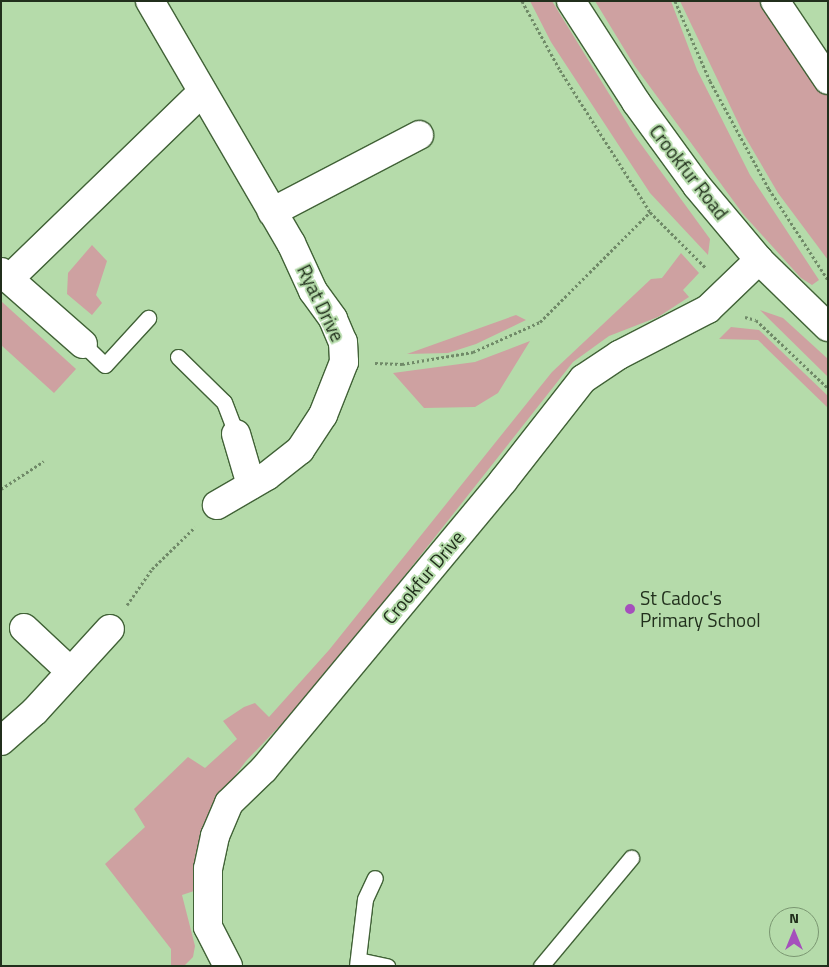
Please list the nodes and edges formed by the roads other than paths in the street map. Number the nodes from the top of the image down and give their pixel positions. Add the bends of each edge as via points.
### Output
1 (150, 1) edge
2 (571, 1) edge
3 (774, 1) edge
4 (828, 80) edge
5 (201, 93) junction
6 (419, 135) dead end
7 (272, 212) junction
8 (760, 260) junction
9 (5, 276) edge
10 (148, 318) dead end
11 (828, 327) edge
12 (83, 344) joint
13 (178, 357) dead end
14 (236, 434) joint
15 (251, 485) junction
16 (216, 505) road end
17 (24, 628) dead end
18 (110, 629) road end
19 (71, 672) junction
20 (1, 740) edge
21 (631, 858) dead end
22 (375, 878) dead end
23 (358, 963) edge
24 (228, 966) edge
25 (387, 966) edge
26 (541, 966) edge

1 - 5 street, Ryat Drive
2 - 8 street, Crookfur Road via 697,186
3 - 4 street
5 - 7 street, Ryat Drive
5 - 9 street
6 - 7 street
7 - 15 street, Ryat Drive via 291,243 313,291 333,320 343,342 344,362 323,415 300,450
8 - 11 street, Crookfur Road
8 - 24 street, Crookfur Drive via 708,309 619,355 583,379 503,481 264,769 229,803 215,836 208,868 208,927
9 - 12 street
10 - 12 lane via 105,365
13 - 14 lane via 224,402
14 - 15 street
15 - 16 street, Ryat Drive
17 - 19 street
18 - 19 street
19 - 20 street
21 - 26 lane
22 - 23 lane via 365,899
23 - 25 lane

